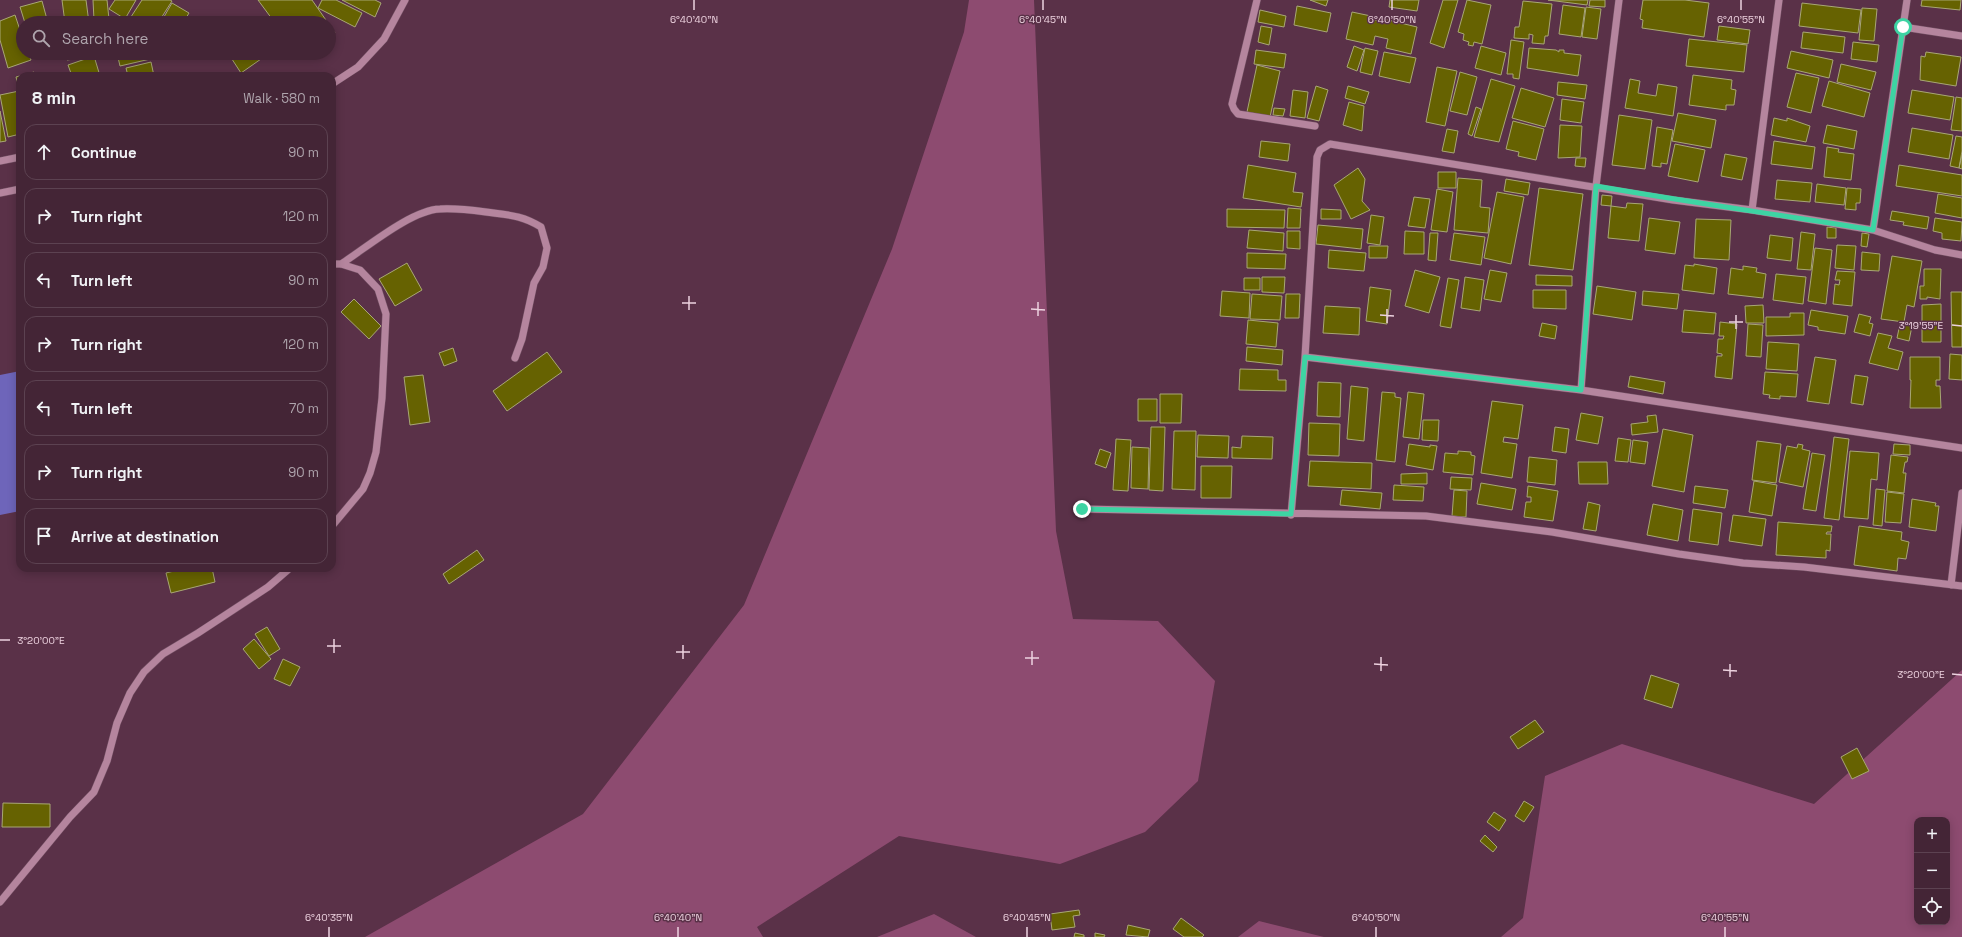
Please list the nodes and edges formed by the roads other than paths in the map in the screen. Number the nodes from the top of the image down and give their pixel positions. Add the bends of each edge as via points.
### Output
1 (405, 0) edge
2 (1257, 0) edge
3 (1619, 0) edge
4 (1779, 0) edge
5 (1907, 0) edge
6 (1903, 27) junction
7 (1962, 36) edge
8 (336, 81) edge
9 (1315, 126) dead end
10 (16, 158) edge
11 (0, 161) edge
12 (1596, 186) junction
13 (16, 190) edge
14 (0, 193) edge
15 (1752, 210) junction
16 (1873, 230) junction
17 (1962, 255) edge
18 (336, 264) edge
19 (342, 264) junction
20 (1305, 357) junction
21 (515, 358) dead end
22 (1581, 390) junction
23 (1962, 448) edge
24 (1962, 493) edge
25 (1082, 509) dead end
26 (1291, 514) junction
27 (336, 521) edge
28 (285, 572) edge
29 (1951, 585) junction
30 (1962, 586) edge
31 (0, 902) edge

1 - 8 street via 384,39 358,67
2 - 9 street via 1232,104 1234,110 1238,114
3 - 12 street
4 - 15 street
5 - 6 street
6 - 7 street
6 - 16 street
10 - 11 street
12 - 15 street via 1673,200
12 - 20 street via 1330,144 1324,146 1317,157
12 - 22 street
13 - 14 street
15 - 16 street
16 - 17 street via 1935,250
18 - 19 street
19 - 21 street via 405,221 422,213 439,209 466,210 527,218 541,227 547,248 543,266 534,283 522,339
19 - 27 street via 360,270 378,288 386,314 382,398 376,452 363,489
20 - 22 street
20 - 26 street
22 - 23 street
24 - 29 street
25 - 26 street
26 - 29 street via 1426,516 1552,532 1736,562 1804,567
28 - 31 street via 268,587 163,654 144,672 130,693 117,723 107,761 94,792 70,817
29 - 30 street

